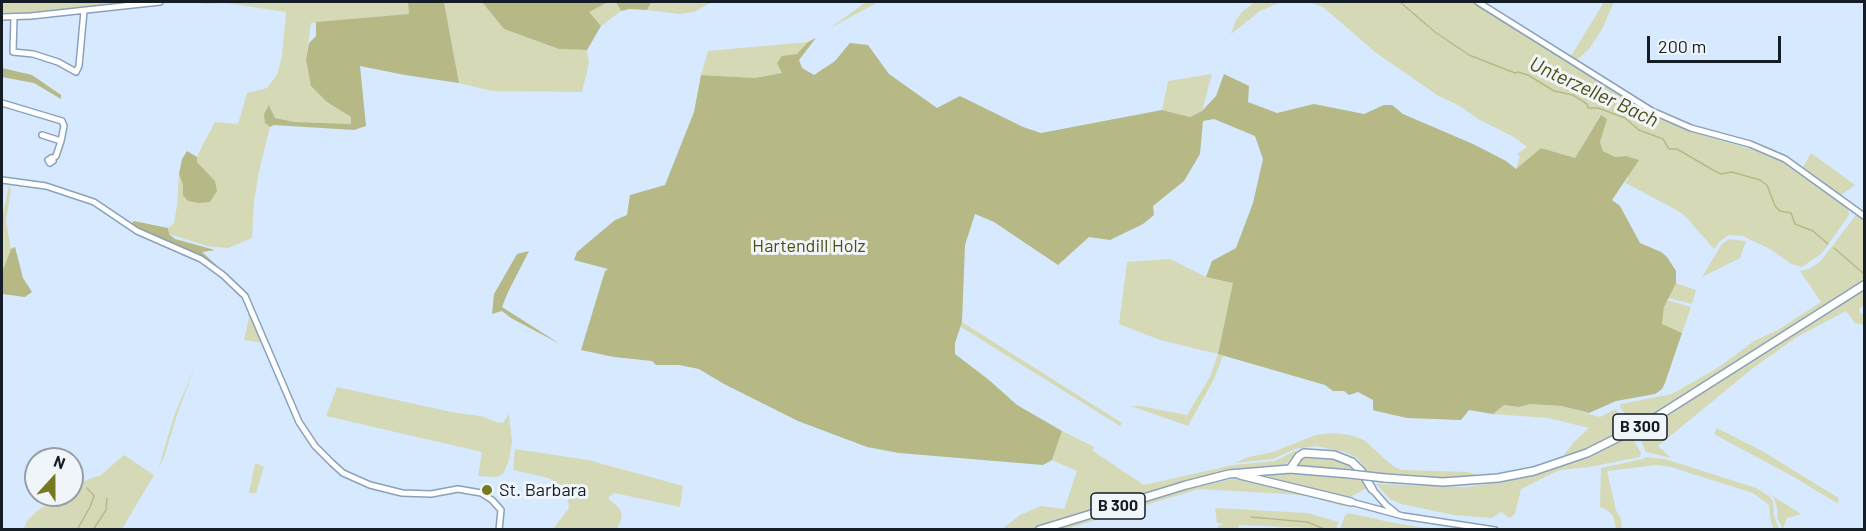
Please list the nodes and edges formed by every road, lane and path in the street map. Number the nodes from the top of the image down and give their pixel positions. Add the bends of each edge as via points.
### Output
1 (160, 2) edge
2 (1478, 2) edge
3 (84, 11) junction
4 (2, 17) edge
5 (15, 17) junction
6 (2, 103) edge
7 (42, 135) dead end
8 (61, 141) junction
9 (52, 159) dead end
10 (2, 180) edge
11 (1864, 216) edge
12 (1864, 285) edge
13 (1290, 469) junction
14 (1229, 474) junction
15 (1372, 489) joint
16 (1351, 502) joint
17 (1403, 516) junction
18 (499, 530) edge
19 (1039, 530) edge
20 (1495, 530) edge

1 - 3 street
2 - 11 street via 1652,111 1785,159
3 - 5 street
3 - 5 street via 76,72 33,54 13,52
4 - 5 street
6 - 8 street via 62,121
7 - 8 street
8 - 9 street
10 - 18 street via 57,189 94,202 137,231 201,259 244,296 299,422 315,446 343,472 370,485 402,493 431,494 458,489 481,493 501,510
12 - 13 main road, B 300, bridge via 1647,423 1587,453 1534,471 1443,482
13 - 14 main road, B 300
13 - 15 main road via 1304,453 1334,455 1352,462
14 - 16 main road
14 - 19 main road, B 300
15 - 17 street
16 - 17 street
17 - 20 street

